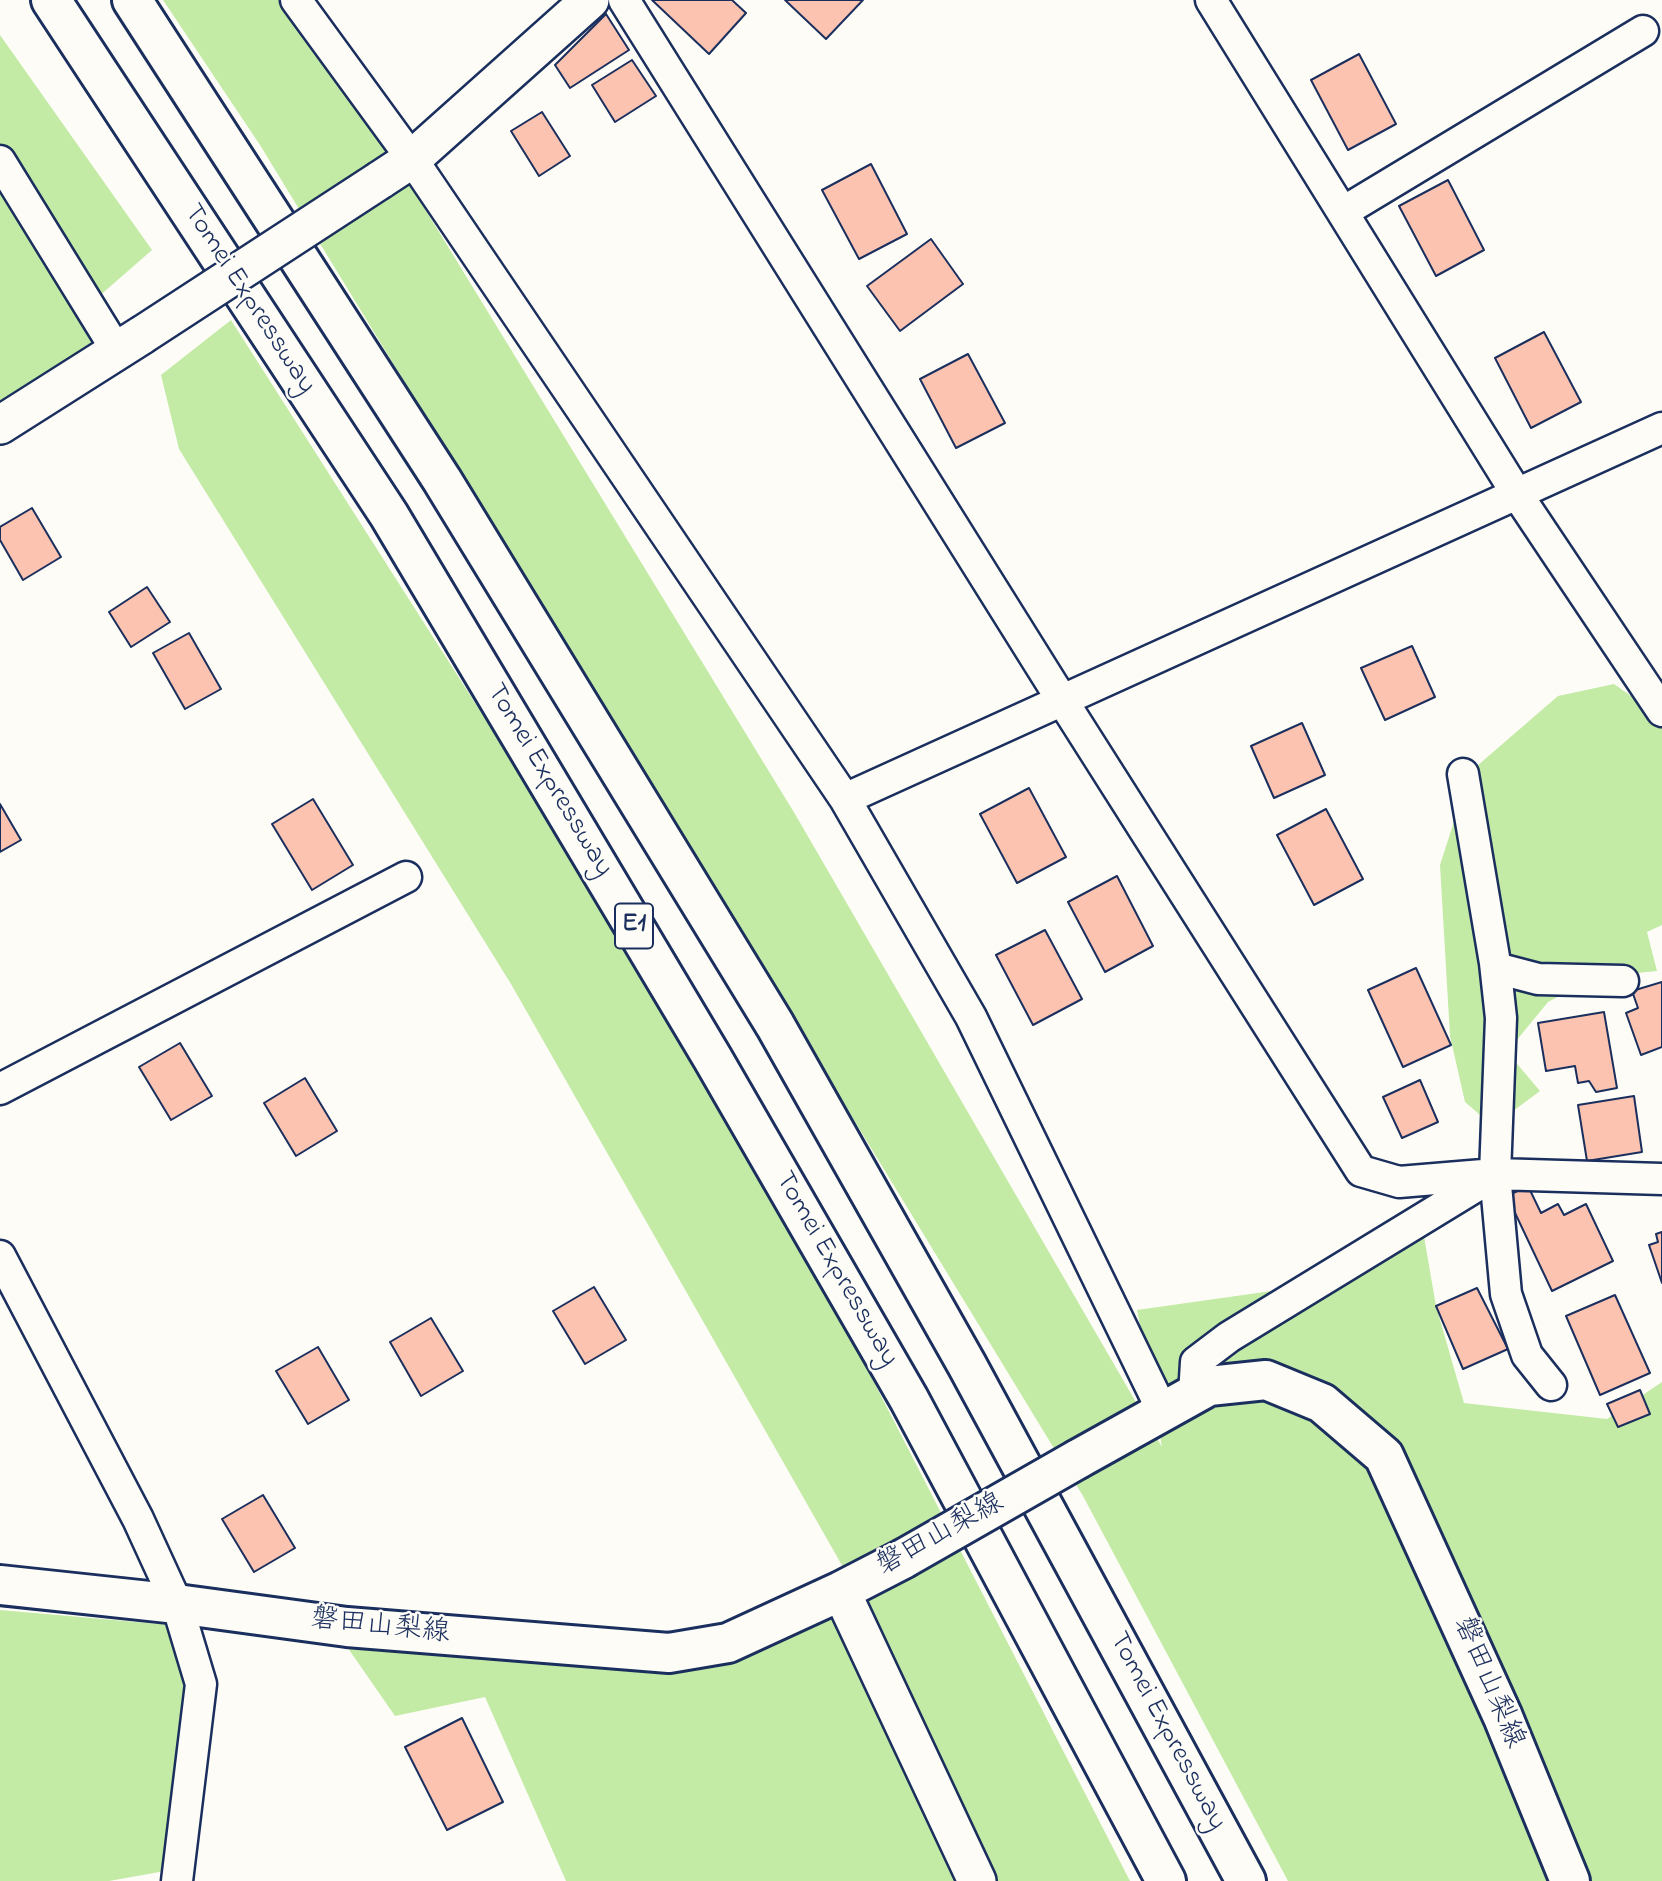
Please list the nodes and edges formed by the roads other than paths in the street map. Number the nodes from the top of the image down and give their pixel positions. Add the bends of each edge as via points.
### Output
1 (51, 0) edge
2 (132, 0) edge
3 (296, 0) edge
4 (590, 0) edge
5 (624, 0) edge
6 (1211, 0) edge
7 (1643, 31) dead end
8 (412, 159) junction
9 (0, 161) edge
10 (1343, 212) junction
11 (129, 343) junction
12 (0, 425) edge
13 (1662, 428) edge
14 (1517, 494) junction
15 (1062, 700) junction
16 (1662, 711) edge
17 (1463, 774) dead end
18 (845, 799) junction
19 (406, 877) dead end
20 (1496, 968) junction
21 (1623, 981) dead end
22 (0, 1089) edge
23 (1495, 1174) junction
24 (1662, 1179) edge
25 (0, 1256) edge
26 (1551, 1385) dead end
27 (1178, 1403) junction
28 (0, 1585) edge
29 (841, 1591) junction
30 (177, 1604) junction
31 (177, 1881) edge
32 (977, 1881) edge
33 (1166, 1881) edge
34 (1246, 1881) edge
35 (1570, 1881) edge

1 - 33 main road, Tomei Expressway / E1 via 389,515 713,1059 909,1399
2 - 34 main road, Tomei Expressway / E1 via 442,480 775,1025 967,1365
3 - 8 street
4 - 8 street
5 - 15 street
6 - 10 street
7 - 10 street
8 - 11 street, bridge
8 - 18 street
9 - 11 street
10 - 14 street
11 - 12 street
13 - 14 street
14 - 15 street
14 - 16 street
15 - 18 street
15 - 23 street via 1361,1171 1399,1182
17 - 20 street
18 - 27 street via 971,1017
19 - 22 street
20 - 21 street via 1538,979
20 - 23 street via 1501,1018
23 - 24 street
23 - 26 street via 1506,1294 1527,1355
23 - 27 street via 1229,1338 1196,1362
25 - 30 street via 138,1519
27 - 29 main road, 磐田山梨線, bridge
27 - 35 main road, 磐田山梨線 via 1209,1386 1266,1380 1322,1403 1384,1456 1498,1705
28 - 30 main road, 磐田山梨線
29 - 30 main road, 磐田山梨線 via 728,1643 669,1653 347,1627
29 - 32 street
30 - 31 street via 201,1684

